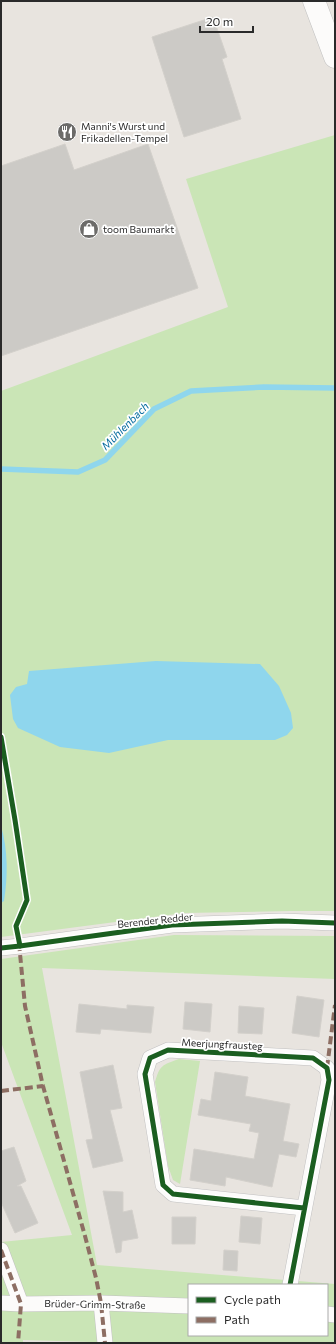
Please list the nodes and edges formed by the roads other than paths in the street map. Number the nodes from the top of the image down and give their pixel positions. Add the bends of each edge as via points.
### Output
1 (314, 1) edge
2 (335, 57) edge
3 (335, 923) edge
4 (1, 948) edge
5 (304, 1208) junction
6 (1, 1250) edge
7 (290, 1284) edge
8 (1, 1303) edge
9 (101, 1303) junction
10 (21, 1304) junction
11 (188, 1306) edge
12 (105, 1343) edge

1 - 2 street
3 - 4 street, Berender Redder via 172,925
5 - 5 street, Meerjungfrausteg via 329,1080 327,1068 314,1058 168,1050 150,1058 145,1074 163,1184 173,1194
5 - 7 street, Meerjungfrausteg
6 - 10 street
8 - 10 street, Brüder-Grimm-Straße
9 - 10 street, Brüder-Grimm-Straße
9 - 11 street, Brüder-Grimm-Straße
9 - 12 street

